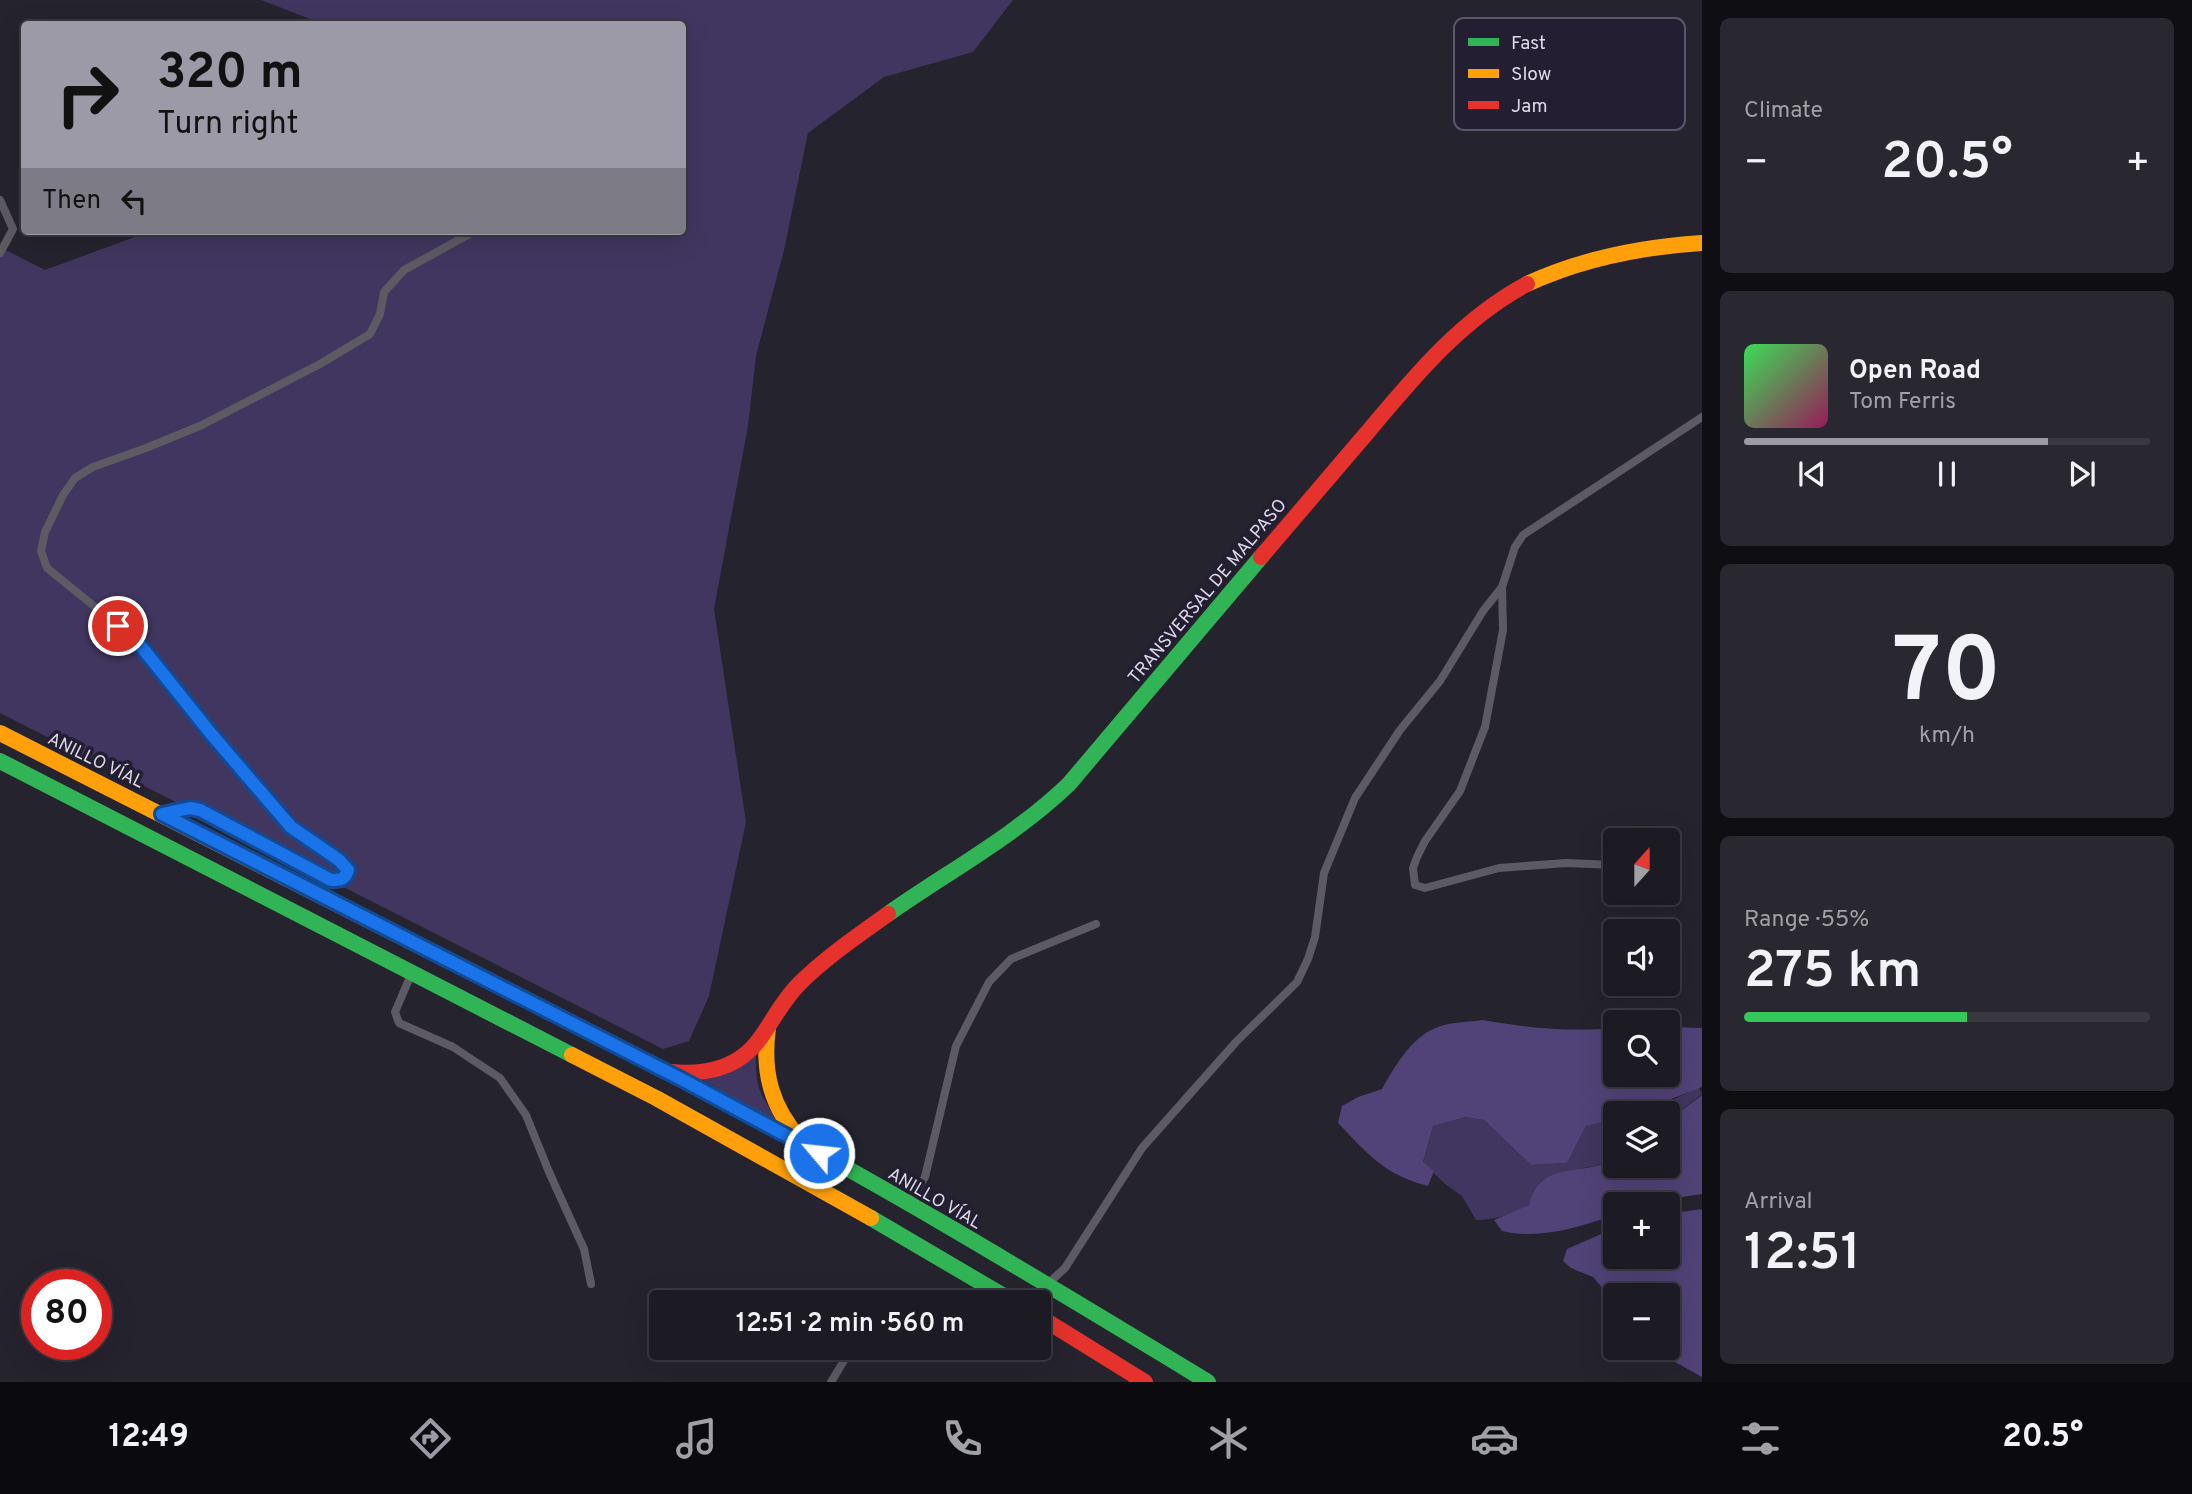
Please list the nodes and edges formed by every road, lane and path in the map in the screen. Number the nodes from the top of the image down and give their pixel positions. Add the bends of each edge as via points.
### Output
1 (0, 201) edge
2 (468, 235) edge
3 (1702, 243) edge
4 (0, 253) edge
5 (1702, 417) edge
6 (1502, 587) junction
7 (0, 733) edge
8 (0, 761) edge
9 (162, 814) junction
10 (1603, 865) edge
11 (1096, 924) dead end
12 (412, 973) junction
13 (768, 1024) junction
14 (665, 1071) junction
15 (819, 1153) junction
16 (907, 1205) junction
17 (591, 1284) dead end
18 (1048, 1285) junction
19 (994, 1290) edge
20 (1051, 1325) edge
21 (844, 1360) edge
22 (1123, 1375) edge
23 (831, 1382) edge
24 (1145, 1382) edge
25 (1208, 1382) edge

1 - 4 lane via 13,229
2 - 9 lane via 404,270 384,292 370,334 202,425 93,467 75,478 63,495 45,531 41,551 47,568 136,640 291,827 348,870 341,880 331,880 200,810
3 - 13 main road, TRANSVERSAL DE MALPASO via 1579,262 1524,285 1488,309 1399,395 1048,806 831,957 797,986
5 - 6 lane via 1523,535
6 - 10 lane via 1503,630 1485,727 1461,791 1425,841 1412,879 1425,888 1499,868
6 - 18 lane via 1355,798 1324,873 1315,937 1297,982 1142,1147 1065,1268
7 - 9 main road, ANILLO VÍAL
8 - 12 main road
9 - 14 main road, ANILLO VÍAL
11 - 16 lane via 1011,959 989,982 956,1046 925,1177
12 - 17 lane via 395,1012 399,1023 453,1047 500,1078 526,1115 584,1249
12 - 19 main road via 800,1176
13 - 14 main road, TRANSVERSAL DE MALPASO via 746,1055 729,1066 692,1074
13 - 15 main road via 764,1049 771,1097 799,1138
14 - 15 main road, ANILLO VÍAL
15 - 16 main road, ANILLO VÍAL
16 - 18 main road, ANILLO VÍAL
18 - 25 main road, ANILLO VÍAL
20 - 22 main road
21 - 23 lane
22 - 24 main road

